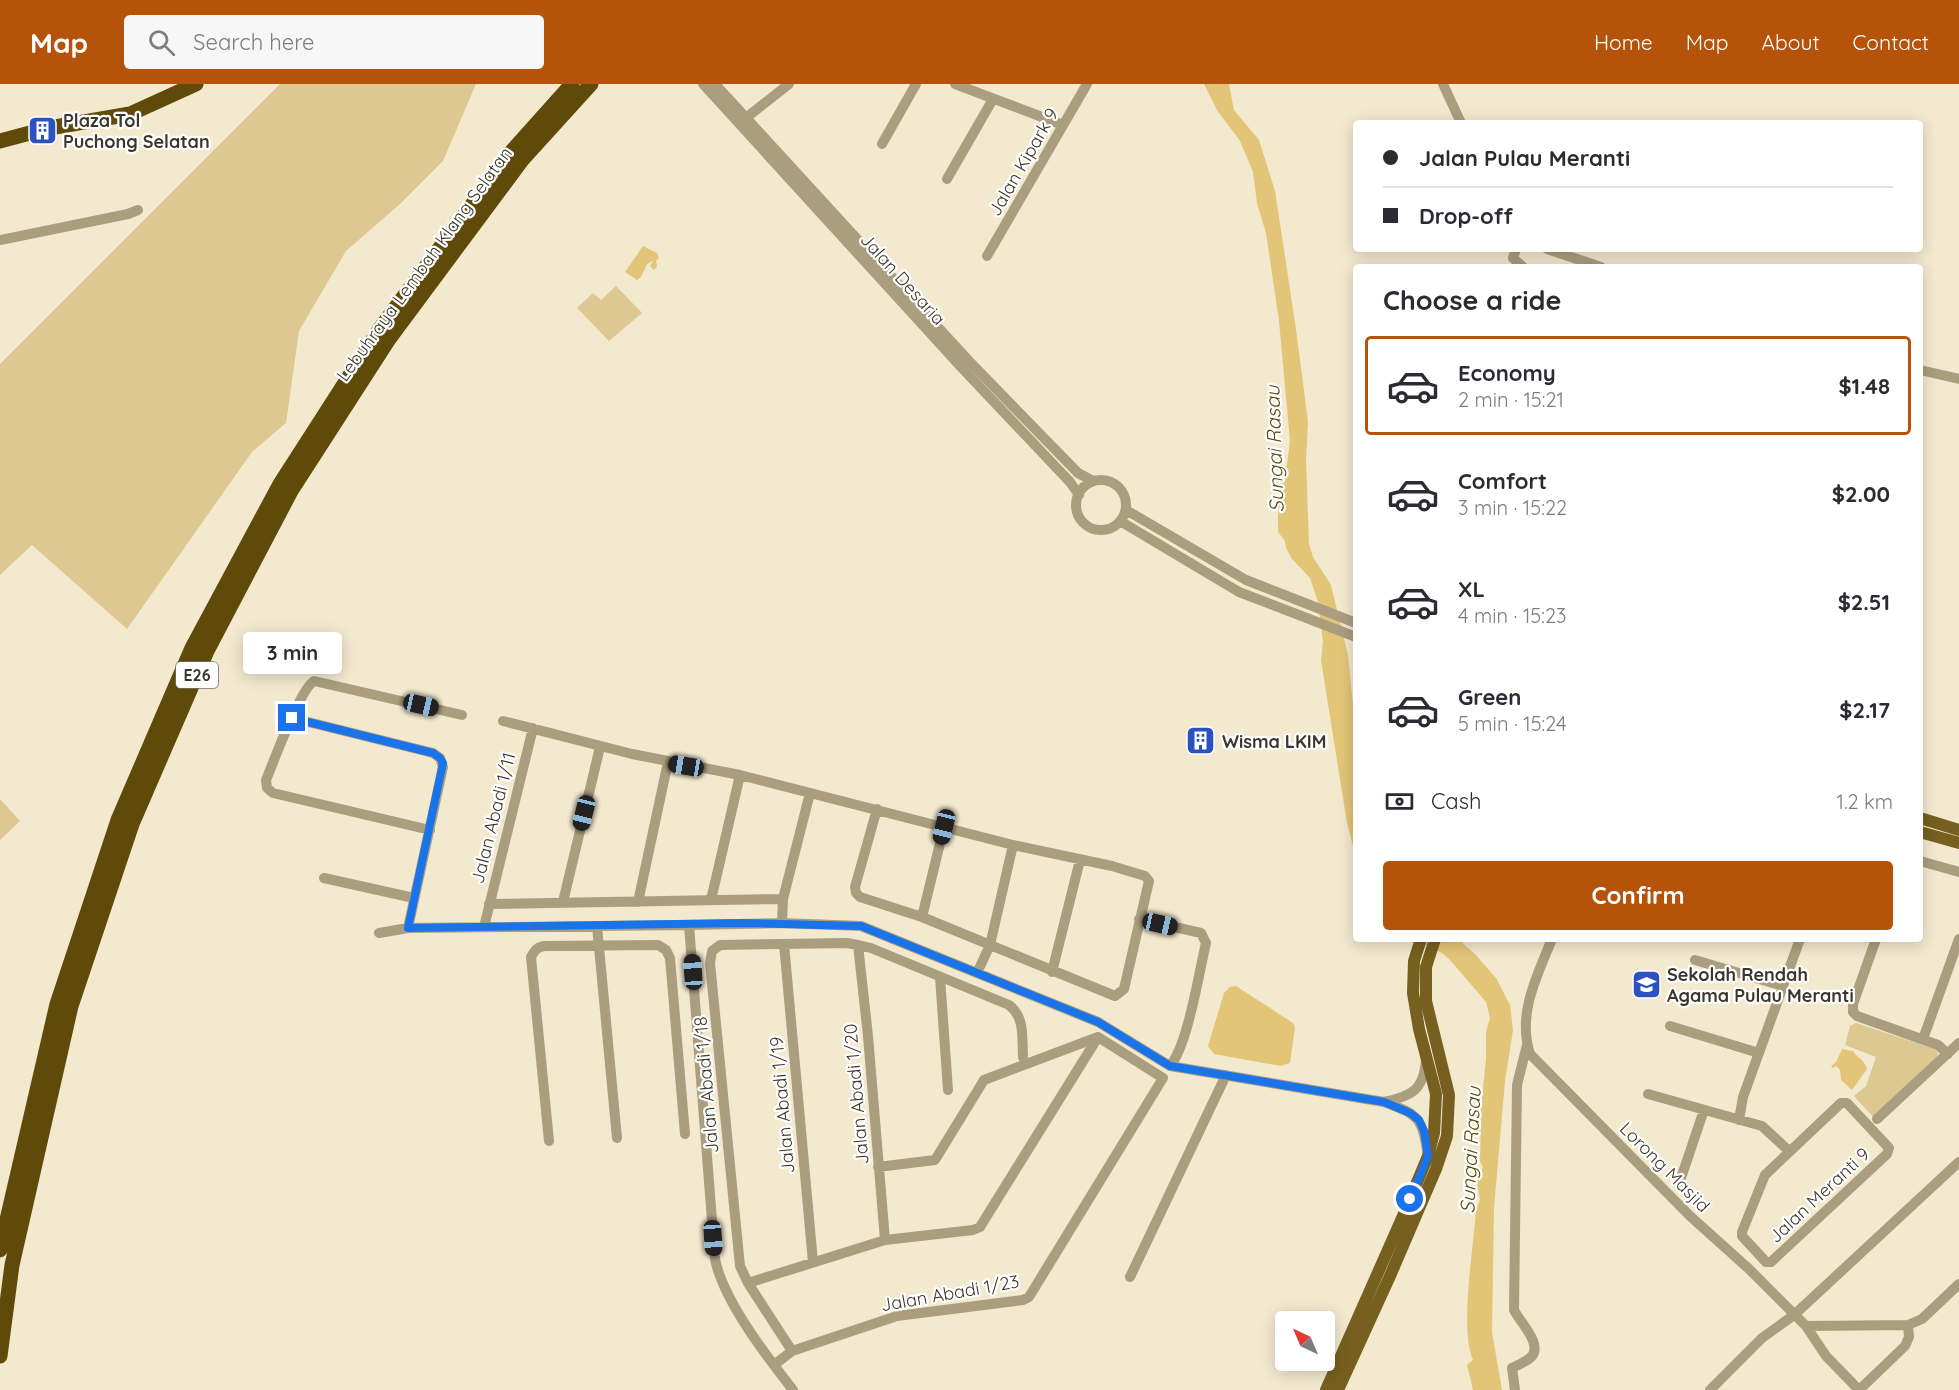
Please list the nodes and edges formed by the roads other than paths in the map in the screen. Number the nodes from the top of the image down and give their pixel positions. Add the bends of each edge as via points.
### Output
1 (196, 84) edge
2 (572, 84) edge
3 (591, 84) edge
4 (703, 84) edge
5 (715, 84) edge
6 (789, 84) edge
7 (916, 84) edge
8 (955, 84) edge
9 (1087, 84) edge
10 (1443, 84) edge
11 (178, 88) edge
12 (993, 99) junction
13 (743, 120) junction
14 (1460, 120) edge
15 (1063, 125) junction
16 (55, 127) tunnel mouth
17 (30, 133) tunnel mouth
18 (0, 141) edge
19 (882, 144) dead end
20 (947, 179) dead end
21 (138, 210) dead end
22 (0, 240) edge
23 (1515, 252) edge
24 (1556, 252) edge
25 (987, 256) dead end
26 (1520, 264) edge
27 (1592, 264) edge
28 (1923, 371) edge
29 (1959, 379) edge
30 (1093, 481) junction
31 (1078, 495) junction
32 (1126, 510) junction
33 (1120, 522) junction
34 (1353, 622) edge
35 (1353, 636) edge
36 (462, 715) dead end
37 (292, 718) junction
38 (503, 721) dead end
39 (533, 728) junction
40 (600, 747) junction
41 (668, 762) junction
42 (740, 775) junction
43 (810, 793) junction
44 (877, 809) junction
45 (1923, 819) edge
46 (944, 827) junction
47 (430, 830) junction
48 (1959, 830) edge
49 (1923, 833) edge
50 (1959, 843) edge
51 (1013, 845) junction
52 (1080, 860) junction
53 (1923, 862) edge
54 (1959, 872) edge
55 (324, 878) dead end
56 (414, 898) junction
57 (783, 899) junction
58 (711, 900) junction
59 (563, 902) junction
60 (638, 902) junction
61 (489, 904) junction
62 (922, 917) junction
63 (1139, 919) junction
64 (485, 922) junction
65 (782, 923) junction
66 (689, 925) junction
67 (597, 926) junction
68 (408, 928) junction
69 (379, 933) dead end
70 (1959, 939) edge
71 (1421, 942) edge
72 (1434, 942) edge
73 (1551, 942) edge
74 (1799, 942) edge
75 (1875, 942) edge
76 (784, 944) junction
77 (858, 945) junction
78 (990, 945) junction
79 (599, 947) junction
80 (1695, 960) dead end
81 (1052, 972) junction
82 (977, 973) junction
83 (940, 977) junction
84 (1783, 986) junction
85 (1670, 1026) dead end
86 (1098, 1037) junction
87 (1923, 1039) junction
88 (1959, 1043) edge
89 (1527, 1045) junction
90 (1426, 1053) junction
91 (1759, 1053) junction
92 (1948, 1054) junction
93 (1023, 1056) dead end
94 (1170, 1066) junction
95 (1226, 1076) junction
96 (948, 1090) dead end
97 (1648, 1094) dead end
98 (1384, 1102) junction
99 (1704, 1110) junction
100 (1738, 1120) junction
101 (1872, 1122) junction
102 (685, 1134) dead end
103 (616, 1138) dead end
104 (549, 1142) dead end
105 (1790, 1151) junction
106 (1428, 1156) junction
107 (1959, 1162) edge
108 (878, 1167) junction
109 (1680, 1181) dead end
110 (885, 1240) junction
111 (0, 1250) edge
112 (813, 1262) junction
113 (1130, 1277) dead end
114 (748, 1283) junction
115 (1959, 1284) edge
116 (1794, 1315) junction
117 (1806, 1326) junction
118 (1908, 1332) junction
119 (792, 1351) junction
120 (0, 1356) edge
121 (774, 1365) junction
122 (1716, 1388) edge
123 (793, 1390) edge
124 (1326, 1390) edge
125 (1338, 1390) edge
126 (1515, 1390) edge
127 (1859, 1390) edge

1 - 11 highway
2 - 111 highway, Lebuhraya Lembah Klang Selatan / E26 via 512,151 379,330 280,484 192,648 118,820 57,1004
3 - 120 highway, Lebuhraya Lembah Klang Selatan / E26 via 522,160 389,339 291,491 207,651 132,824 71,1006 12,1265
4 - 13 street, Jalan Desaria
5 - 13 street, Jalan Desaria
6 - 13 street
7 - 19 street
8 - 12 street
9 - 15 street, Jalan Kipark 9
10 - 14 street
11 - 16 highway via 130,114
12 - 15 street
12 - 20 street
13 - 30 street, Jalan Desaria via 976,368 1078,473
13 - 31 street, Jalan Desaria
15 - 25 street, Jalan Kipark 9
17 - 18 highway
21 - 22 street
23 - 26 street via 1513,258
24 - 27 street
28 - 29 street
30 - 31 street
30 - 32 street, Jalan Desaria via 1106,480 1119,487
31 - 33 street, Jalan Desaria via 1079,516 1089,527 1102,530
32 - 33 street
32 - 34 street via 1246,580
33 - 35 street via 1239,592
36 - 37 street via 315,681 309,684
37 - 47 street via 437,756 443,767
37 - 47 street via 266,780 270,790
38 - 39 street
39 - 40 street
39 - 61 street, Jalan Abadi 1/11
40 - 41 street
40 - 59 street
41 - 42 street
41 - 60 street
42 - 43 street
42 - 58 street
43 - 44 street
43 - 57 street
44 - 46 street
44 - 62 street via 856,893
45 - 48 main road
46 - 51 street
46 - 62 street
47 - 56 street
49 - 50 main road
51 - 52 street
51 - 78 street
52 - 63 street via 1145,876 1149,881
52 - 81 street
53 - 54 street
55 - 56 street
56 - 68 street
57 - 58 street
57 - 65 street
58 - 60 street
59 - 60 street
59 - 61 street
61 - 64 street, Jalan Abadi 1/11
62 - 78 street
63 - 81 street via 1122,993 1115,996
63 - 94 street via 1202,933 1206,942 1180,1052
64 - 67 street
64 - 68 street
65 - 66 street
65 - 82 street via 861,926
66 - 67 street
66 - 121 street via 716,1265 723,1286
67 - 79 street
68 - 69 street
70 - 87 street
71 - 90 main road via 1412,980
72 - 125 main road via 1426,967 1426,1001 1449,1095 1448,1136
73 - 89 street via 1527,1002
74 - 84 street
75 - 87 street via 1853,1012 1857,1017
76 - 77 street, Jalan Abadi 1/18
76 - 112 street, Jalan Abadi 1/19
76 - 114 street, Jalan Abadi 1/18 via 720,945 710,957 735,1225 740,1266
77 - 83 street, Jalan Abadi 1/18
77 - 108 street, Jalan Abadi 1/20
78 - 81 street
78 - 82 street
79 - 102 street via 658,945 670,958
79 - 103 street
79 - 104 street via 545,946 531,957
80 - 84 street
82 - 94 street via 1098,1022
83 - 93 street, Jalan Abadi 1/18 via 1017,1011
83 - 96 street
84 - 91 street
85 - 91 street
86 - 108 street via 984,1080 935,1160
86 - 110 street via 980,1227
86 - 119 street, Jalan Abadi 1/23 via 1163,1078 1029,1297 897,1316
87 - 92 street
88 - 92 street
89 - 116 street, Lorong Masjid via 1537,1062 1586,1112
89 - 126 street via 1517,1084 1514,1310 1530,1331 1534,1354 1512,1368
90 - 98 street via 1423,1078 1417,1089 1404,1098
90 - 106 main road via 1436,1094 1434,1133
91 - 100 street
92 - 101 street
94 - 95 street
95 - 98 street
95 - 113 street
97 - 99 street
98 - 106 street via 1419,1120
99 - 100 street
99 - 109 street
100 - 105 street via 1762,1126
101 - 105 street via 1847,1103 1841,1103
101 - 105 street, Jalan Meranti 9 via 1889,1148 1887,1154 1771,1262 1766,1262 1742,1232 1765,1175
106 - 124 main road
107 - 116 street
108 - 110 street, Jalan Abadi 1/20
110 - 112 street
112 - 114 street
114 - 119 street, Jalan Abadi 1/18
115 - 118 street
116 - 117 street, Lorong Masjid
116 - 122 street via 1762,1338
117 - 118 street
117 - 127 street, Lorong Masjid via 1826,1356
118 - 127 street via 1905,1346
119 - 121 street, Jalan Abadi 1/23
121 - 123 street

